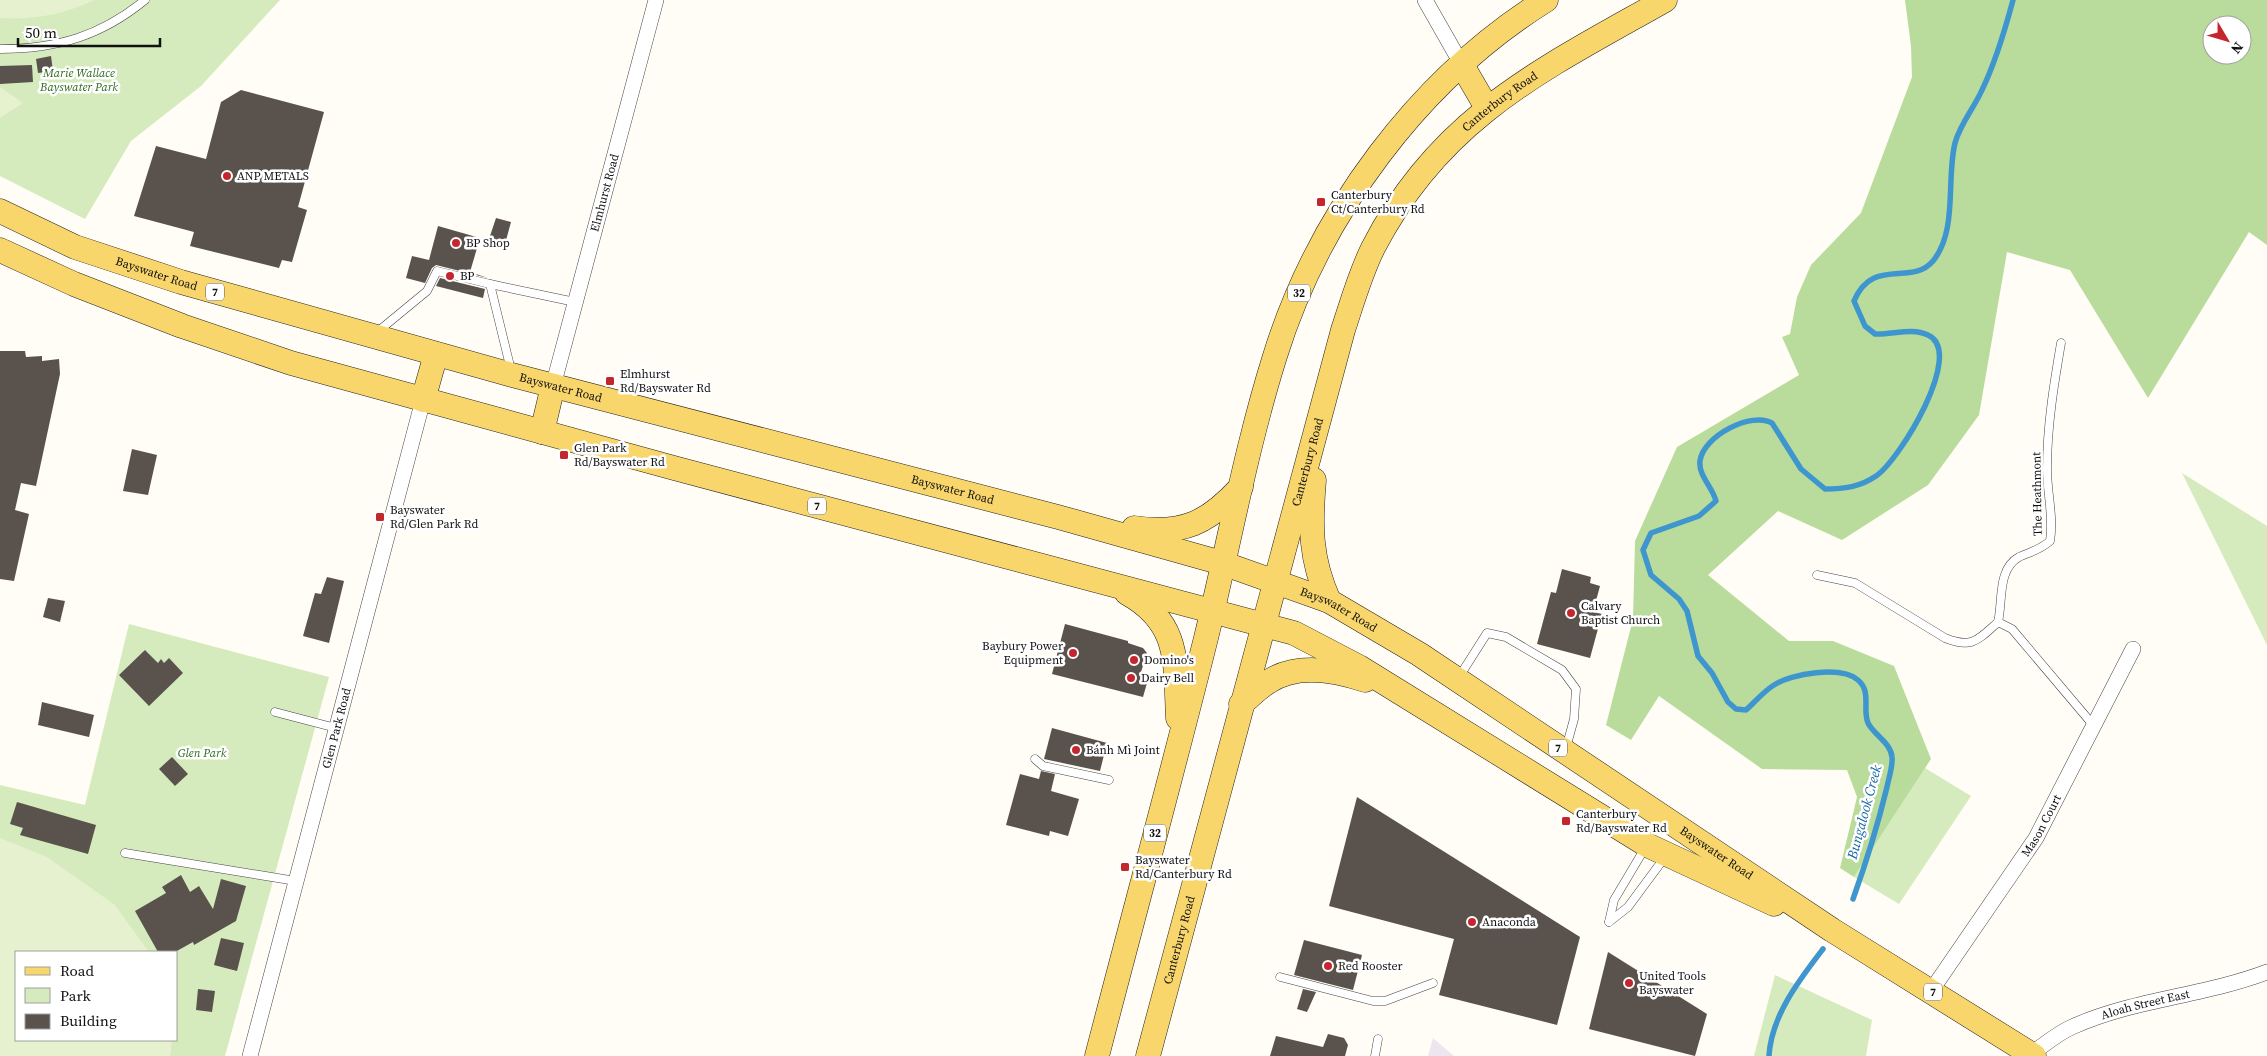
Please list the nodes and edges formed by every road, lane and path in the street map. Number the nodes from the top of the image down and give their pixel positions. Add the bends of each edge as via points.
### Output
1 (145, 0) edge
2 (656, 0) edge
3 (1425, 0) edge
4 (1546, 0) edge
5 (1665, 0) edge
6 (0, 50) edge
7 (1462, 65) junction
8 (1487, 108) junction
9 (0, 212) edge
10 (0, 250) edge
11 (490, 284) junction
12 (575, 302) junction
13 (373, 336) junction
14 (2061, 342) dead end
15 (436, 354) junction
16 (512, 376) junction
17 (553, 386) junction
18 (423, 400) junction
19 (1322, 411) junction
20 (542, 432) junction
21 (1241, 487) junction
22 (1058, 517) junction
23 (1222, 563) junction
24 (1817, 575) dead end
25 (1276, 581) junction
26 (1113, 585) junction
27 (1329, 601) junction
28 (1213, 610) junction
29 (1998, 622) junction
30 (1265, 625) junction
31 (2133, 649) dead end
32 (1458, 679) junction
33 (1396, 689) junction
34 (1241, 704) junction
35 (274, 712) dead end
36 (2094, 726) junction
37 (336, 728) junction
38 (1179, 739) junction
39 (1565, 753) junction
40 (1035, 759) dead end
41 (1109, 780) dead end
42 (1678, 826) junction
43 (1657, 850) junction
44 (125, 853) dead end
45 (296, 881) junction
46 (1832, 930) junction
47 (2267, 972) edge
48 (1280, 977) dead end
49 (1433, 983) dead end
50 (1931, 991) junction
51 (1378, 1038) dead end
52 (2033, 1055) edge
53 (250, 1056) edge
54 (1097, 1056) edge
55 (1148, 1056) edge
56 (1375, 1056) edge

1 - 6 lane via 90,35 55,45
2 - 12 street, Elmhurst Road
3 - 7 street
4 - 7 main road, 32
5 - 8 main road, Canterbury Road via 1540,72
7 - 8 main road
7 - 21 main road, 32 via 1386,147 1340,214 1316,258 1292,307 1275,355
8 - 19 main road, Canterbury Road via 1431,161 1407,191 1372,250 1343,330
9 - 13 main road, Bayswater Road / 7 via 84,250 181,282
10 - 18 main road, Bayswater Road / 7 via 74,284 182,326 291,363
11 - 12 lane
11 - 13 lane via 437,271 427,291
11 - 16 lane
12 - 17 street, Elmhurst Road
13 - 15 main road, Bayswater Road / 7
14 - 29 lane, The Heathmont via 2048,433 2050,542 2011,563 2004,576
15 - 16 main road, Bayswater Road / 7
15 - 18 main road
16 - 17 main road, Bayswater Road / 7
17 - 20 main road
17 - 22 main road, Bayswater Road / 7
18 - 20 main road, Bayswater Road / 7
18 - 37 street, Glen Park Road
19 - 25 main road, Canterbury Road
19 - 27 main road via 1311,538 1315,565
20 - 26 main road, Bayswater Road / 7
21 - 22 main road via 1210,516 1182,528 1154,531
21 - 23 main road, 32
22 - 23 main road, Bayswater Road / 7
23 - 25 main road, Bayswater Road / 7
23 - 28 main road, 32
24 - 29 lane via 1855,583 1960,644 1972,642
25 - 27 main road, Bayswater Road / 7
25 - 30 main road, Canterbury Road
26 - 28 main road, Bayswater Road / 7
26 - 38 main road via 1155,613 1167,630 1176,673
27 - 32 main road, Bayswater Road / 7
28 - 30 main road, Bayswater Road / 7
28 - 38 main road, 32
29 - 36 lane via 2012,629 2028,646
30 - 33 main road, Bayswater Road / 7 via 1294,633
30 - 34 main road, Canterbury Road
31 - 36 street, Mason Court
32 - 39 main road, Bayswater Road / 7
32 - 39 lane via 1487,633 1506,637 1562,670 1576,688 1574,719
33 - 34 main road via 1353,676 1302,670 1278,676
33 - 43 main road, Bayswater Road / 7
34 - 55 main road, Canterbury Road
35 - 37 lane
36 - 50 street, Mason Court via 2036,838
37 - 45 street, Glen Park Road
38 - 54 main road, 32
39 - 42 main road, Bayswater Road / 7
40 - 41 lane via 1043,766
42 - 43 main road
42 - 46 main road, Bayswater Road / 7
43 - 43 lane via 1628,907 1609,922 1614,900
43 - 46 main road, Bayswater Road / 7
44 - 45 lane
45 - 53 street, Glen Park Road
46 - 50 main road, Bayswater Road / 7
47 - 52 street, Aloah Street East via 2207,991 2132,1007 2071,1027
48 - 49 lane via 1373,1001 1385,1001
50 - 52 main road, Bayswater Road / 7
51 - 56 lane

